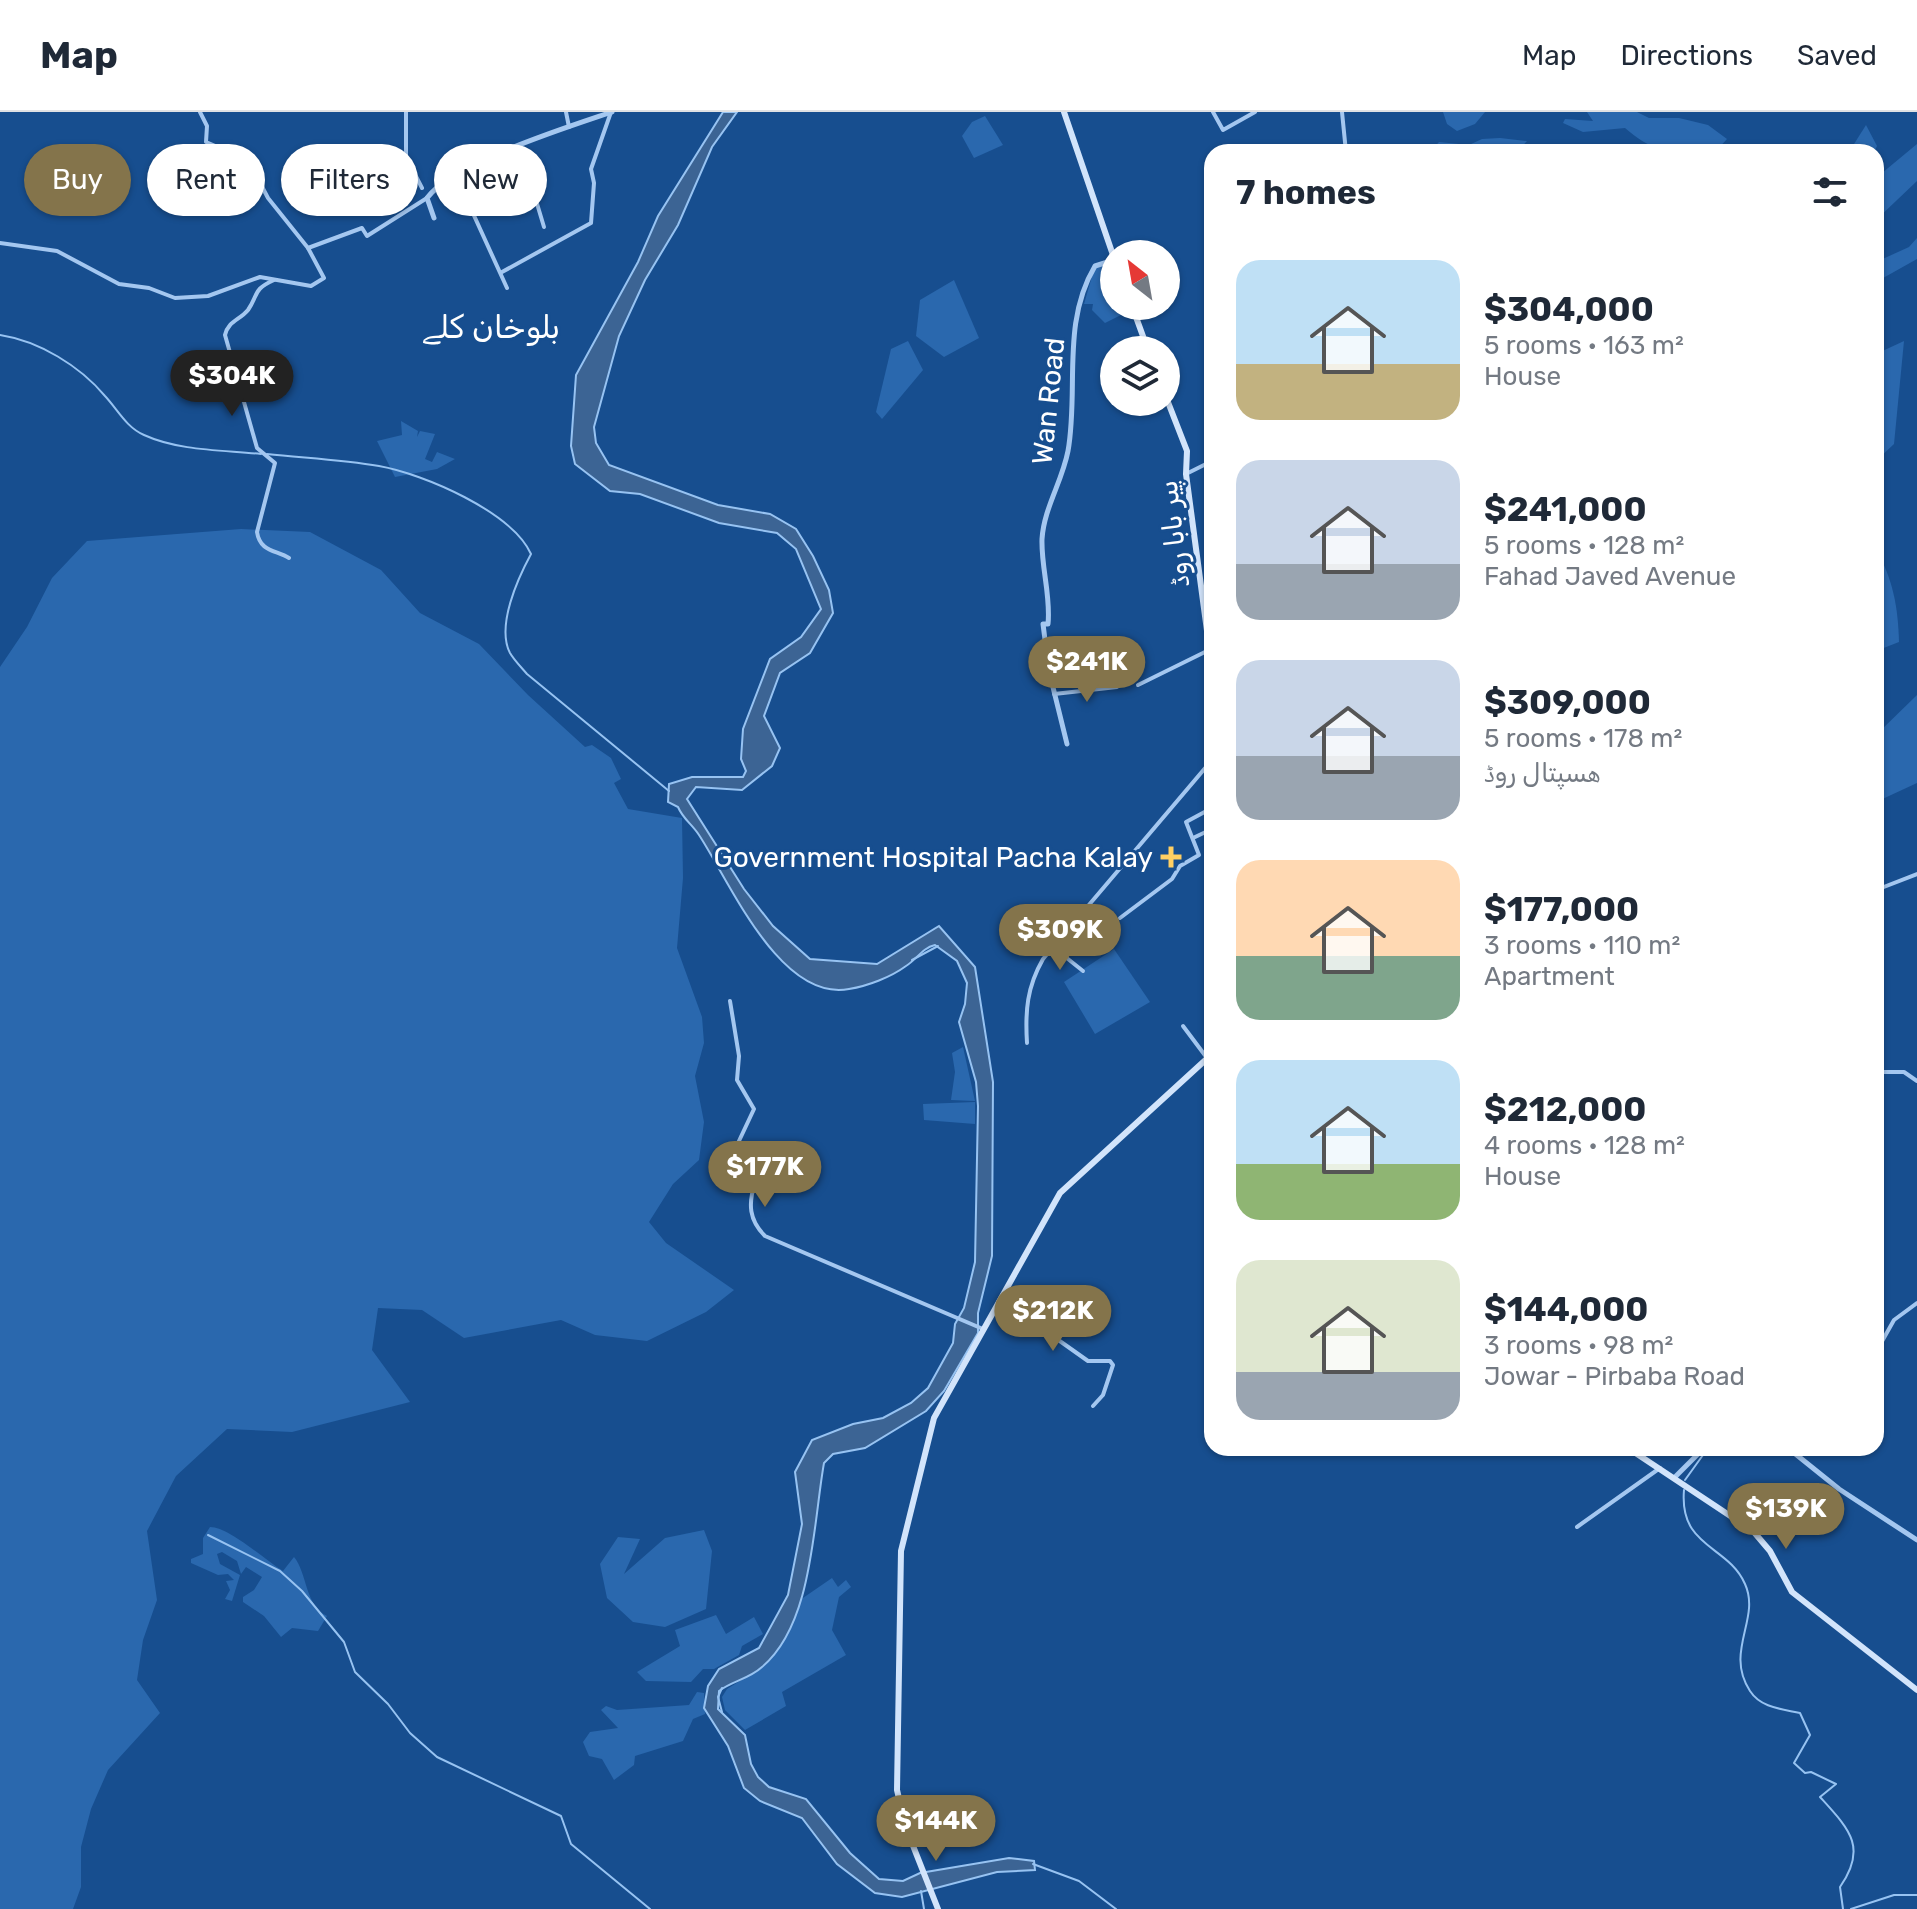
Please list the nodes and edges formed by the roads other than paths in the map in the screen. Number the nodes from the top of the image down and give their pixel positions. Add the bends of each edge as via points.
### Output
1 (200, 112) edge
2 (406, 112) edge
3 (566, 112) edge
4 (611, 112) edge
5 (1064, 112) edge
6 (1213, 112) edge
7 (1255, 112) edge
8 (1342, 112) edge
9 (569, 127) junction
10 (527, 144) edge
11 (1345, 144) edge
12 (422, 188) dead end
13 (434, 192) edge
14 (427, 198) junction
15 (475, 216) edge
16 (541, 216) edge
17 (434, 218) dead end
18 (544, 227) dead end
19 (1108, 240) edge
20 (0, 243) edge
21 (308, 248) junction
22 (1100, 264) edge
23 (502, 272) junction
24 (276, 279) junction
25 (507, 288) dead end
26 (1173, 416) edge
27 (1204, 465) edge
28 (1186, 474) junction
29 (289, 558) dead end
30 (1204, 612) edge
31 (1204, 652) edge
32 (1138, 685) dead end
33 (1117, 687) dead end
34 (1054, 694) junction
35 (1067, 744) dead end
36 (1204, 769) edge
37 (1204, 812) edge
38 (1204, 833) edge
39 (1193, 838) junction
40 (1917, 874) edge
41 (1884, 887) edge
42 (1120, 918) dead end
43 (1053, 947) junction
44 (1083, 971) dead end
45 (730, 1001) dead end
46 (1183, 1026) dead end
47 (1027, 1043) dead end
48 (1204, 1049) edge
49 (1204, 1061) edge
50 (1884, 1072) edge
51 (1917, 1081) edge
52 (1002, 1300) junction
53 (1917, 1303) edge
54 (985, 1330) junction
55 (1884, 1338) edge
56 (1093, 1406) dead end
57 (1641, 1456) edge
58 (1696, 1456) edge
59 (1800, 1456) edge
60 (1660, 1468) junction
61 (1674, 1478) junction
62 (1577, 1527) dead end
63 (1917, 1540) edge
64 (1917, 1690) edge
65 (938, 1909) edge

1 - 21 street via 207,126 206,142 248,160 268,198
2 - 12 street via 406,157
3 - 9 street
4 - 9 street
4 - 23 street via 591,169 591,223
5 - 19 main road
6 - 7 street via 1223,130
8 - 11 street
9 - 10 street
13 - 14 street
14 - 17 street
14 - 21 street via 367,236 362,228
15 - 23 street
16 - 18 street
20 - 24 street via 57,251 119,284 175,298 208,296 260,277
21 - 24 street via 324,278 311,286
22 - 34 street, Wan Road via 1095,266 1072,345 1067,457 1043,525 1049,615 1048,624 1043,624
23 - 25 street
24 - 29 street via 259,287 247,311 225,335 257,448 275,463 259,540
26 - 28 main road, پیر بابا روڈ via 1187,451
27 - 28 street
28 - 30 main road, پیر بابا روڈ
31 - 32 street
33 - 34 street
34 - 35 street, Wan Road
36 - 43 street
37 - 39 street via 1187,819
38 - 39 street
39 - 42 street via 1199,855
40 - 41 street
43 - 44 street
43 - 47 street via 1029,993
45 - 54 street via 738,1043 737,1080 754,1109 731,1158 755,1183 750,1198 756,1227 765,1236
46 - 48 street
49 - 52 main road via 1060,1193
50 - 51 street via 1904,1072
52 - 54 main road
52 - 56 street via 1088,1361 1110,1361 1103,1395
53 - 55 street via 1894,1320
54 - 65 main road via 934,1418 901,1551 897,1790
57 - 60 main road
58 - 61 street
59 - 63 street via 1839,1489
60 - 61 main road
60 - 62 street
61 - 64 main road via 1753,1531 1792,1592

